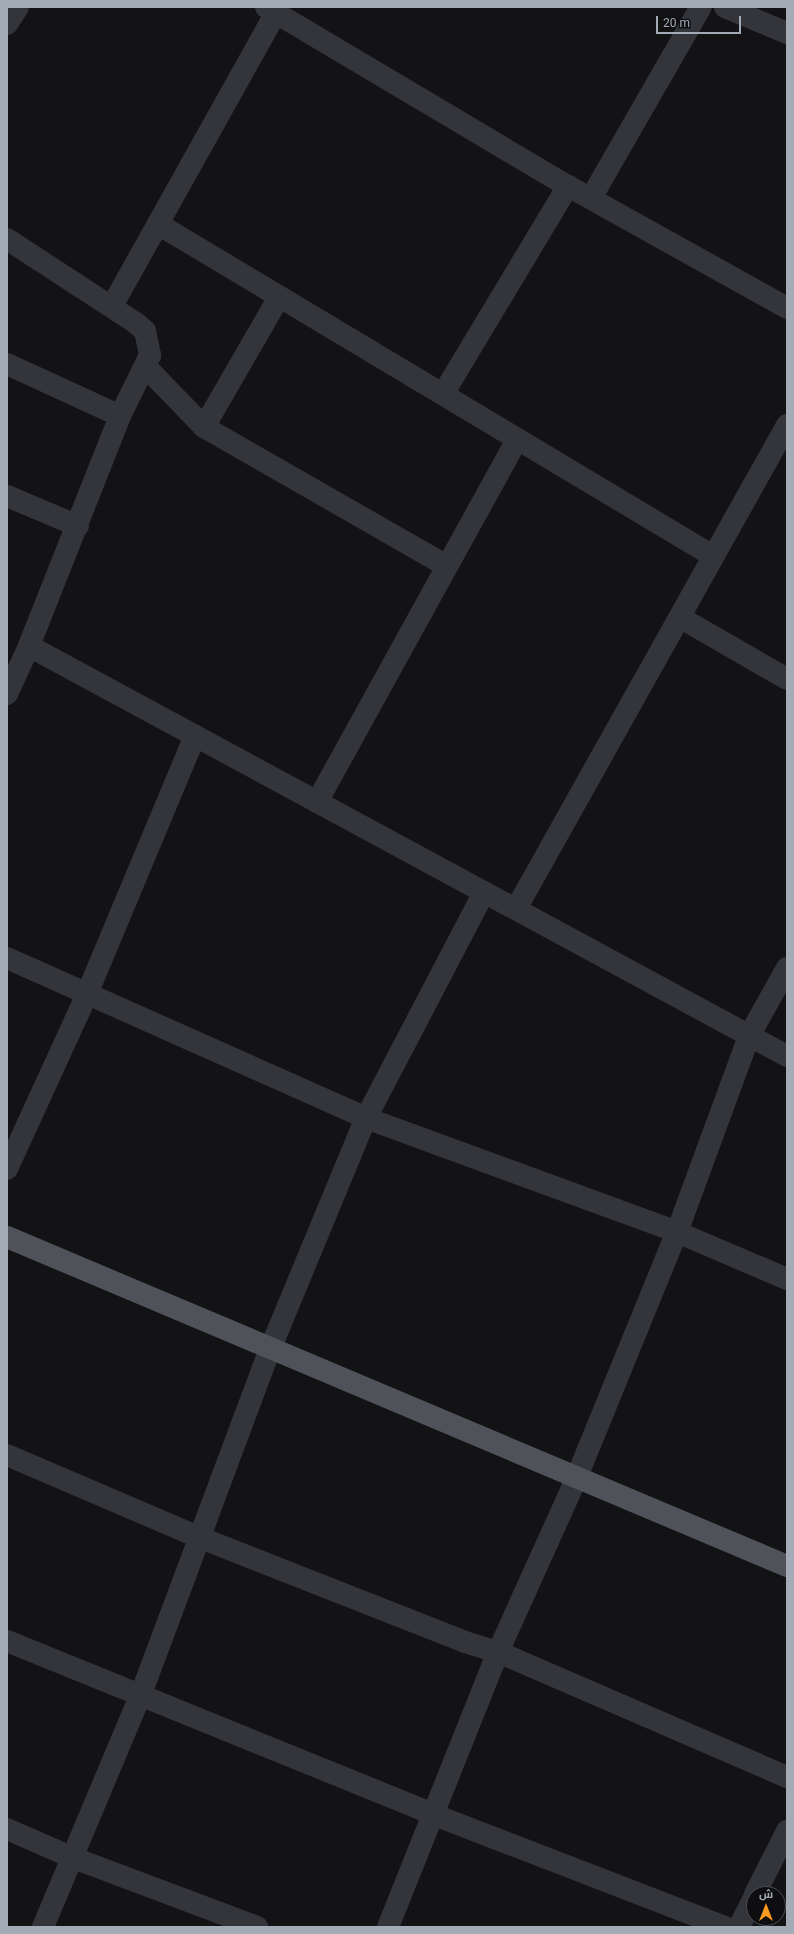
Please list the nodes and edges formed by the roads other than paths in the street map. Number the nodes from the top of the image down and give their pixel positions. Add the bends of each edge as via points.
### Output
1 (18, 7) edge
2 (701, 7) edge
3 (725, 7) edge
4 (271, 10) edge
5 (7, 24) edge
6 (787, 33) edge
7 (568, 186) junction
8 (591, 198) junction
9 (158, 224) junction
10 (7, 239) edge
11 (279, 296) junction
12 (112, 306) junction
13 (787, 308) edge
14 (7, 364) edge
15 (146, 367) junction
16 (443, 394) junction
17 (120, 416) junction
18 (787, 425) edge
19 (204, 427) junction
20 (517, 439) junction
21 (7, 496) edge
22 (78, 526) junction
23 (713, 556) junction
24 (447, 566) junction
25 (681, 618) junction
26 (29, 646) junction
27 (787, 679) edge
28 (8, 691) edge
29 (195, 736) junction
30 (317, 802) junction
31 (484, 892) junction
32 (516, 909) junction
33 (7, 958) edge
34 (787, 968) edge
35 (87, 994) junction
36 (749, 1036) junction
37 (787, 1056) edge
38 (366, 1118) junction
39 (7, 1169) edge
40 (677, 1232) junction
41 (7, 1237) edge
42 (787, 1279) edge
43 (271, 1347) junction
44 (7, 1455) edge
45 (576, 1479) junction
46 (201, 1538) junction
47 (787, 1566) edge
48 (7, 1641) edge
49 (498, 1652) junction
50 (141, 1694) junction
51 (787, 1777) edge
52 (432, 1814) junction
53 (7, 1829) edge
54 (787, 1831) edge
55 (71, 1857) junction
56 (760, 1886) edge
57 (746, 1913) edge
58 (43, 1927) edge
59 (257, 1927) edge
60 (388, 1927) edge
61 (725, 1927) edge
62 (739, 1927) edge

1 - 5 street
2 - 8 street
3 - 6 street
4 - 7 street
4 - 9 street
7 - 8 street
7 - 16 street
8 - 13 street
9 - 11 street
9 - 12 street
10 - 12 street
11 - 16 street
11 - 19 street
12 - 15 street via 145,331 150,355
14 - 17 street
15 - 17 street
15 - 19 street
16 - 20 street
17 - 22 street
18 - 23 street
19 - 24 street
20 - 23 street
20 - 24 street
21 - 22 street
22 - 26 street
23 - 25 street
24 - 30 street
25 - 27 street
25 - 32 street
26 - 28 street
26 - 29 street
29 - 30 street
29 - 35 street
30 - 31 street
31 - 32 street
31 - 38 street
32 - 36 street
33 - 35 street
34 - 36 street
35 - 38 street
35 - 39 street
36 - 37 street
36 - 40 street
38 - 40 street
38 - 43 street
40 - 42 street
40 - 45 street
41 - 43 main road
43 - 45 main road
43 - 46 street
44 - 46 street
45 - 47 main road
45 - 49 street
46 - 49 street via 465,1642
46 - 50 street
48 - 50 street
49 - 51 street
49 - 52 street
50 - 52 street
50 - 55 street
52 - 60 street
52 - 61 street
53 - 55 street
54 - 56 street
55 - 58 street
55 - 59 street
57 - 62 street

